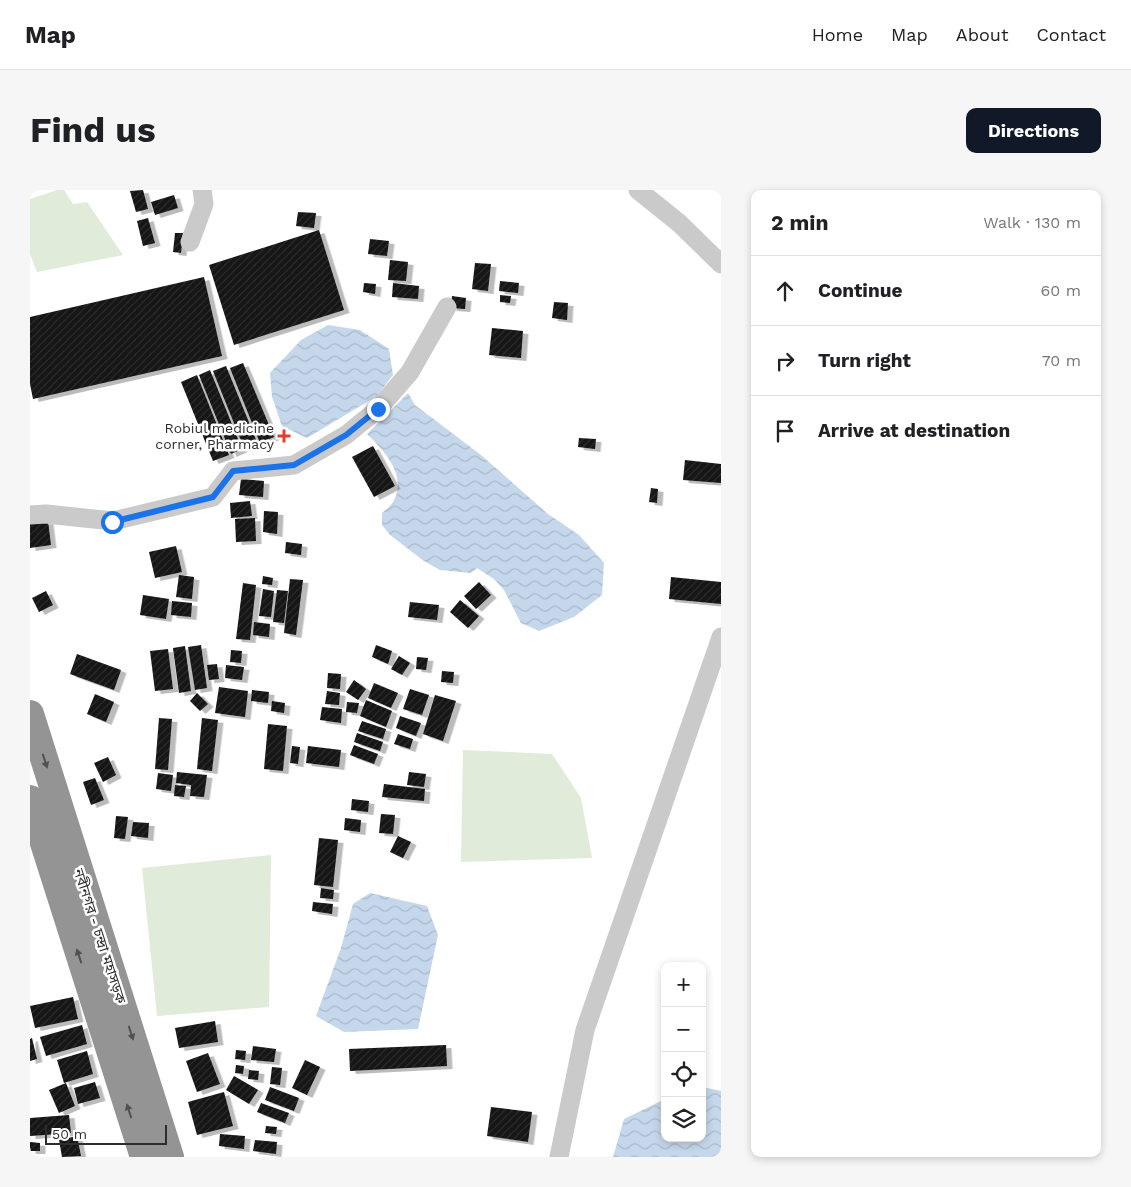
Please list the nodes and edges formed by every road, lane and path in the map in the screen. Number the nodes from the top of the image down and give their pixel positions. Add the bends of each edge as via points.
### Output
1 (202, 190) edge
2 (638, 190) edge
3 (190, 242) dead end
4 (721, 264) edge
5 (448, 307) dead end
6 (30, 515) edge
7 (721, 636) edge
8 (30, 714) edge
9 (30, 800) edge
10 (144, 1157) edge
11 (170, 1157) edge
12 (559, 1157) edge

1 - 3 street via 204,204
2 - 4 street via 679,223
5 - 6 street via 410,372 378,409 346,435 294,465 233,471 213,497 112,522
7 - 12 street via 585,1030
8 -> 11 highway, নবীনগর - চন্দ্রা মহাসড়ক
10 -> 9 highway, নবীনগর - চন্দ্রা মহাসড়ক

